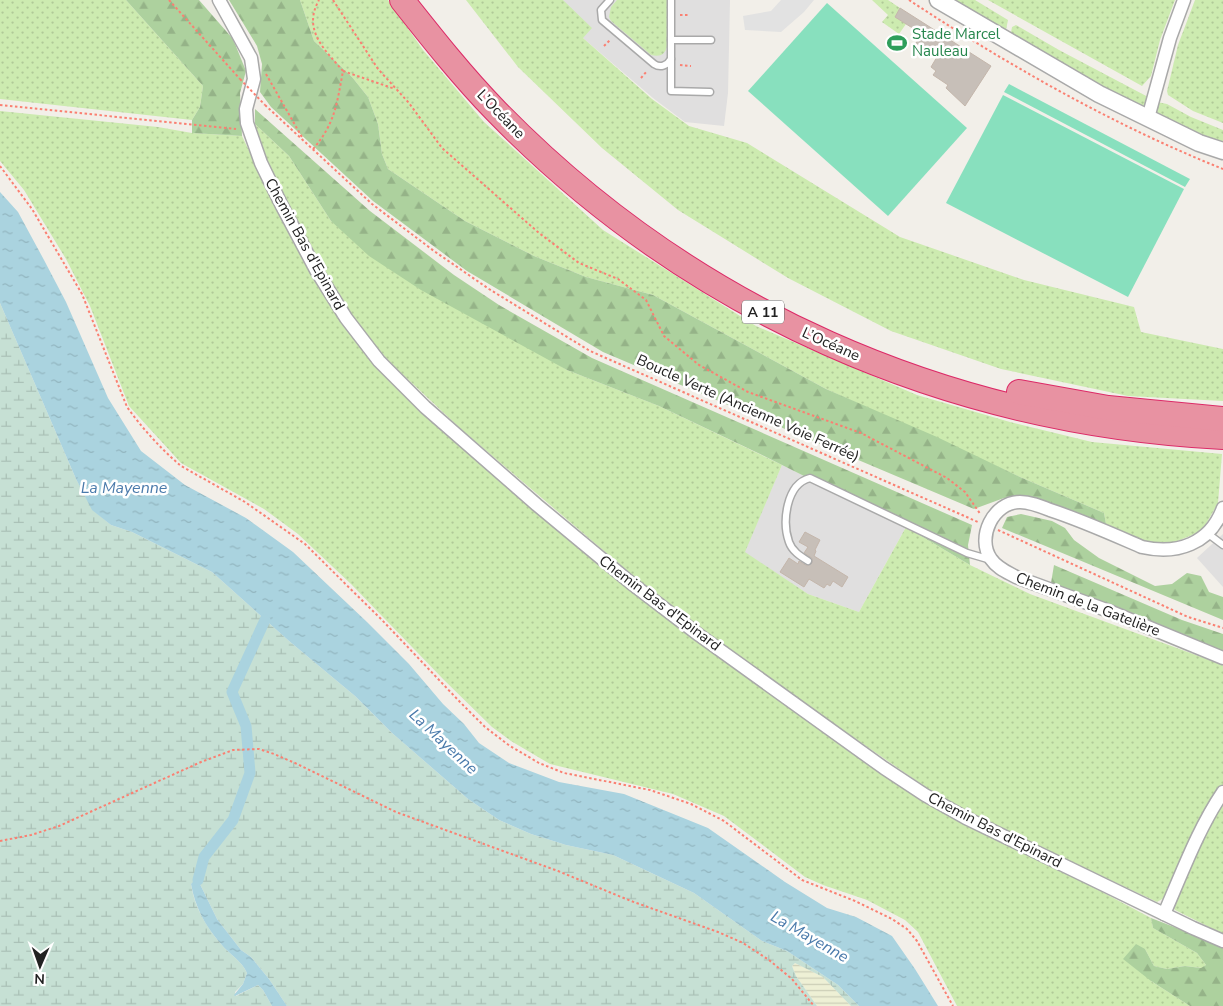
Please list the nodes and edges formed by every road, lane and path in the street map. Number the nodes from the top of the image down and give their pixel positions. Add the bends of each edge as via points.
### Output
1 (169, 0) edge
2 (219, 0) edge
3 (319, 0) edge
4 (333, 0) edge
5 (402, 0) edge
6 (422, 0) edge
7 (610, 0) edge
8 (671, 0) edge
9 (938, 0) edge
10 (1184, 0) edge
11 (671, 40) junction
12 (711, 40) dead end
13 (671, 62) junction
14 (653, 64) junction
15 (253, 66) junction
16 (690, 66) dead end
17 (343, 71) junction
18 (640, 78) dead end
19 (396, 89) junction
20 (710, 92) dead end
21 (0, 105) edge
22 (1148, 118) junction
23 (249, 130) junction
24 (304, 142) junction
25 (313, 150) junction
26 (1223, 151) edge
27 (0, 166) edge
28 (1223, 419) edge
29 (1223, 437) edge
30 (1223, 508) edge
31 (988, 526) junction
32 (1207, 533) junction
33 (1223, 545) edge
34 (992, 560) junction
35 (808, 561) dead end
36 (1223, 628) edge
37 (1223, 658) edge
38 (1223, 792) edge
39 (0, 840) edge
40 (1164, 914) junction
41 (1223, 941) edge
42 (814, 1006) edge
43 (953, 1006) edge

1 - 24 path, Boucle Verte (Ancienne Voie Ferrée), bridge via 240,79
2 - 15 street via 248,50
3 - 17 path via 313,29 318,42
4 - 19 path via 378,69
5 - 29 highway, L’Océane / A 11 via 482,96 568,178 675,259 764,312 874,363 1013,408 1095,424
6 - 28 highway, L’Océane / A 11 via 490,82 582,170 698,255 789,308 897,355 988,385 1108,408
7 - 14 lane via 602,10 602,20
8 - 11 lane
9 - 22 street via 1099,94
10 - 22 street
11 - 12 lane
11 - 13 lane
13 - 14 lane via 664,66
13 - 16 path
13 - 20 lane via 671,91
14 - 18 path
15 - 23 street, Chemin Bas d'Epinard via 253,85 246,109
15 - 24 path via 268,76
17 - 19 path
17 - 25 path via 336,111 325,135
19 - 31 path via 442,148 539,233 579,263 618,279 646,300 664,336 698,365 748,392 861,433 947,478 965,492
21 - 23 path
22 - 26 street
23 - 40 street, Chemin Bas d'Epinard via 261,163 316,270 346,318 379,361 424,407 537,505 699,635 925,795
24 - 25 path, Boucle Verte (Ancienne Voie Ferrée)
25 - 31 path, Boucle Verte (Ancienne Voie Ferrée) via 372,204 434,251 590,351
27 - 43 path via 32,209 82,294 127,406 171,458 260,512 305,544 460,702 510,746 554,769 650,790 691,804 729,824 802,880 892,919 917,940
30 - 32 street
31 - 32 street via 999,511 1010,503 1020,502 1058,512 1142,547 1157,550 1185,547
31 - 34 street via 985,540
31 - 36 path, Boucle Verte (Ancienne Voie Ferrée) via 1188,618
32 - 33 lane
34 - 35 lane via 967,553 810,478 797,485 791,494 787,516 789,543
34 - 37 street, Chemin de la Gatelière via 1016,577
38 - 40 street via 1214,804
39 - 42 path via 59,826 234,750 258,749 404,815 743,943 792,979
40 - 41 street, Chemin Bas d'Epinard

